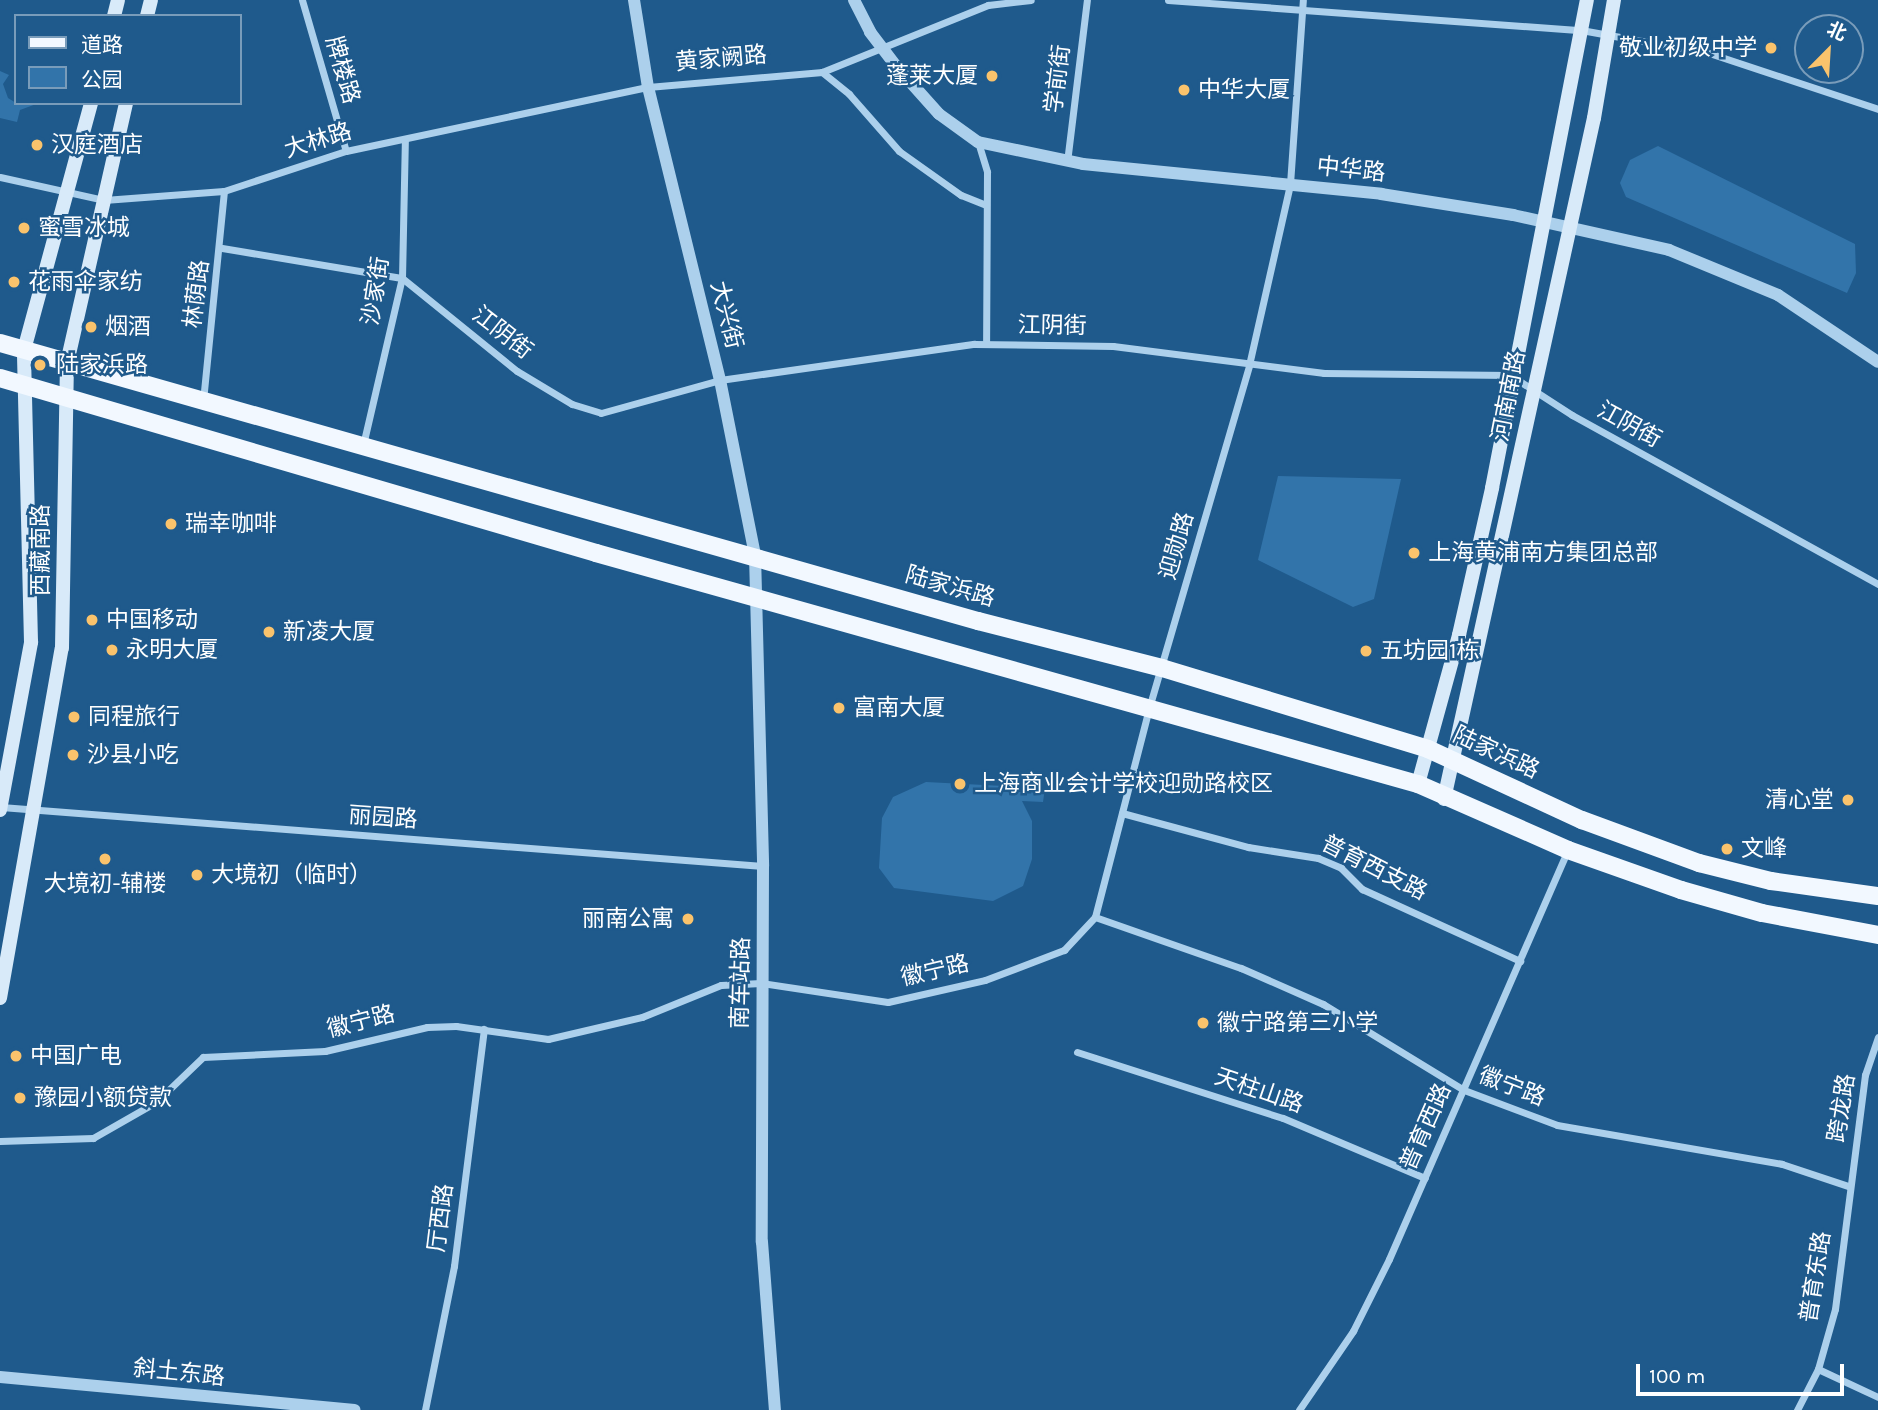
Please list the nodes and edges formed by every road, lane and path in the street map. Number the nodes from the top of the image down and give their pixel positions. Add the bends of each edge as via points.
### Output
1 (302, 0) edge
2 (634, 0) edge
3 (854, 0) edge
4 (1031, 0) edge
5 (1087, 0) edge
6 (1168, 0) edge
7 (1303, 0) edge
8 (1587, 0) edge
9 (1614, 0) edge
10 (1304, 12) junction
11 (1581, 30) junction
12 (1608, 35) junction
13 (882, 49) junction
14 (822, 72) junction
15 (648, 87) junction
16 (90, 105) edge
17 (126, 105) edge
18 (1878, 108) edge
19 (405, 140) junction
20 (978, 142) junction
21 (346, 151) junction
22 (1067, 162) junction
23 (0, 177) edge
24 (1290, 184) junction
25 (224, 191) junction
26 (66, 195) junction
27 (104, 200) junction
28 (986, 205) junction
29 (1545, 222) junction
30 (1567, 227) junction
31 (222, 248) junction
32 (401, 278) junction
33 (0, 343) edge
34 (986, 344) junction
35 (24, 350) junction
36 (1878, 362) edge
37 (67, 363) junction
38 (1249, 365) junction
39 (1510, 375) junction
40 (0, 378) edge
41 (720, 380) junction
42 (21, 384) junction
43 (1536, 388) junction
44 (64, 398) junction
45 (202, 401) junction
46 (363, 445) junction
47 (755, 555) junction
48 (1878, 584) edge
49 (759, 599) junction
50 (1162, 668) junction
51 (1149, 708) junction
52 (1428, 749) junction
53 (1455, 761) junction
54 (1418, 784) junction
55 (1444, 799) junction
56 (0, 808) edge
57 (34, 810) junction
58 (1122, 813) junction
59 (1568, 850) junction
60 (763, 866) junction
61 (1878, 896) edge
62 (1095, 917) junction
63 (1878, 935) edge
64 (1520, 961) junction
65 (761, 983) junction
66 (0, 998) edge
67 (484, 1029) junction
68 (1878, 1037) edge
69 (1077, 1052) dead end
70 (1464, 1090) junction
71 (0, 1141) edge
72 (1425, 1178) junction
73 (1848, 1186) junction
74 (1818, 1369) junction
75 (0, 1377) edge
76 (1878, 1397) edge
77 (354, 1410) edge
78 (425, 1410) edge
79 (775, 1410) edge
80 (1299, 1410) edge
81 (1797, 1410) edge

1 - 21 street, 牌楼路
2 - 15 street, 黄家阙路
3 - 13 street, 中华路
4 - 13 street, 黄家阙路 via 988,5
5 - 22 street, 学前街
6 - 10 street
7 - 10 street, 迎勋路
8 - 11 main road, 河南南路
9 - 12 main road, 河南南路
10 - 11 street via 1398,13
10 - 24 street, 迎勋路
11 - 12 street
11 - 29 main road, 河南南路
12 - 18 street via 1709,53
12 - 30 main road, 河南南路 via 1594,118
13 - 14 street, 黄家阙路
13 - 20 street, 中华路 via 939,114
14 - 15 street, 黄家阙路
14 - 28 street via 849,94 899,151 961,195
15 - 19 street, 大林路
15 - 41 street, 大兴街
16 - 26 main road, 西藏南路
17 - 27 main road, 西藏南路
19 - 21 street, 大林路
19 - 32 street, 沙家街
20 - 22 street, 中华路
20 - 28 street via 986,172
21 - 25 street, 大林路
22 - 24 street, 中华路
23 - 26 street, 大林路
24 - 29 street, 中华路 via 1381,194
24 - 38 street, 迎勋路
25 - 27 street, 大林路
25 - 31 street, 林荫路
26 - 27 street, 大林路
26 - 35 main road, 西藏南路
27 - 37 main road, 西藏南路
28 - 34 street
29 - 30 street, 中华路
29 - 39 main road, 河南南路
30 - 36 street, 中华路 via 1669,250 1733,273 1778,295
30 - 43 main road, 河南南路
31 - 32 street, 江阴街
31 - 45 street, 林荫路
32 - 41 street, 江阴街 via 517,371 572,404 601,414
32 - 46 street, 沙家街
33 - 35 main road, 陆家浜路
34 - 38 street, 江阴街 via 1113,346
34 - 41 street, 江阴街
35 - 37 main road, 陆家浜路
35 - 42 main road, 西藏南路
37 - 44 main road, 西藏南路
37 - 45 main road, 陆家浜路
38 - 39 street, 江阴街 via 1363,375
38 - 50 street, 迎勋路
39 - 43 street, 江阴街
39 - 52 main road, 河南南路 via 1492,488
40 - 42 main road
41 - 47 street, 大兴街
42 - 44 main road
42 - 56 main road, 西藏南路 via 31,642
43 - 48 street, 江阴街 via 1572,415
43 - 53 main road, 河南南路
44 - 49 main road
44 - 57 main road, 西藏南路 via 62,648
45 - 46 main road, 陆家浜路
46 - 47 main road, 陆家浜路
47 - 49 street, 南车站路
47 - 50 main road, 陆家浜路
49 - 51 main road
49 - 60 street, 南车站路
50 - 51 street, 迎勋路
50 - 52 main road, 陆家浜路
51 - 54 main road
51 - 58 street, 迎勋路
52 - 53 main road, 陆家浜路
52 - 54 main road, 河南南路
53 - 55 main road, 河南南路
53 - 61 main road, 陆家浜路 via 1582,820 1699,863 1771,881
54 - 55 main road
55 - 59 main road
56 - 57 street, 丽园路
57 - 60 street, 丽园路
57 - 66 main road, 西藏南路
58 - 62 street, 迎勋路
58 - 64 street, 普育西支路 via 1248,847 1318,858 1341,868 1362,889
59 - 63 main road via 1762,913
59 - 64 street, 普育西路
60 - 65 street, 南车站路
62 - 65 street, 徽宁路 via 1064,950 985,980 888,1002
62 - 70 street, 徽宁路 via 1241,968 1323,1004
64 - 70 street, 普育西路
65 - 67 street, 徽宁路 via 721,985 642,1017 548,1039
65 - 79 street, 南车站路 via 762,1242
67 - 71 street, 徽宁路 via 427,1027 325,1051 203,1057 156,1102 93,1138
67 - 78 street, 厅西路 via 454,1266
68 - 73 street, 跨龙路 via 1865,1075
69 - 72 street, 天柱山路 via 1283,1118
70 - 72 street, 普育西路
70 - 73 street, 徽宁路 via 1557,1125 1782,1164
72 - 80 street, 普育西路 via 1353,1331
73 - 74 street, 普育东路 via 1835,1309
74 - 76 street
74 - 81 street, 普育东路
75 - 77 street, 斜土东路

